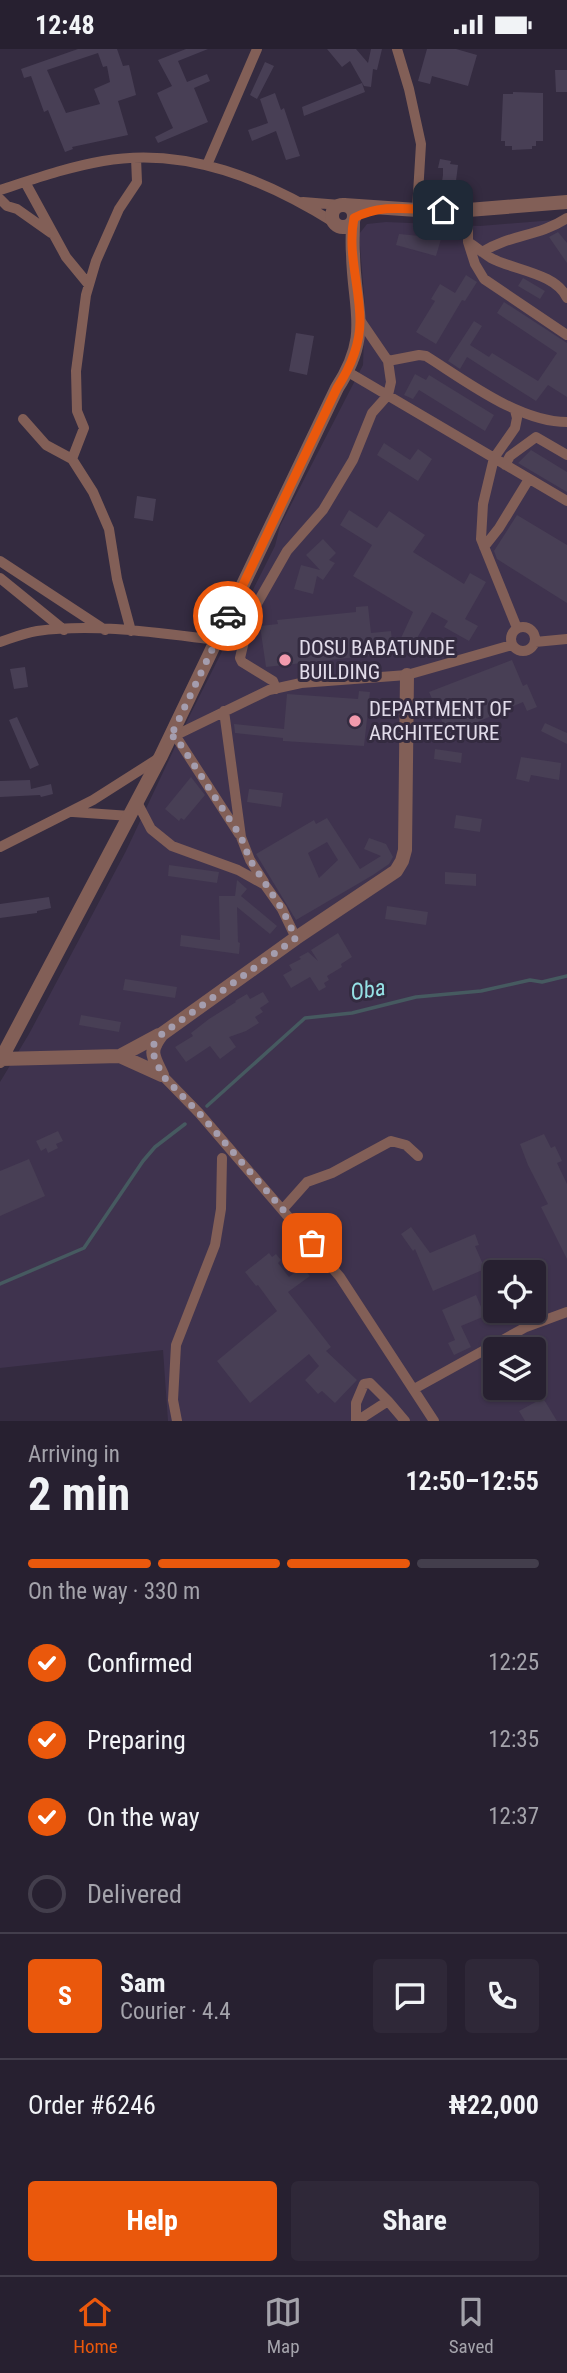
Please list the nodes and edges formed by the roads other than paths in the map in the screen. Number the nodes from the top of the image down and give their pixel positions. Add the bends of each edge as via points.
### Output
1 (257, 49) edge
2 (397, 49) edge
3 (136, 158) junction
4 (207, 165) junction
5 (25, 182) junction
6 (0, 190) edge
7 (0, 199) edge
8 (300, 201) junction
9 (567, 202) edge
10 (342, 205) junction
11 (384, 207) junction
12 (417, 210) junction
13 (468, 210) junction
14 (567, 218) edge
15 (346, 222) junction
16 (54, 234) junction
17 (468, 242) junction
18 (482, 251) junction
19 (89, 285) junction
20 (567, 298) edge
21 (360, 320) junction
22 (567, 335) edge
23 (388, 361) junction
24 (348, 372) junction
25 (388, 395) junction
26 (515, 410) junction
27 (23, 419) dead end
28 (567, 422) edge
29 (567, 455) edge
30 (494, 458) junction
31 (72, 459) junction
32 (505, 465) junction
33 (529, 479) junction
34 (567, 501) edge
35 (484, 547) junction
36 (0, 561) edge
37 (0, 578) edge
38 (517, 628) junction
39 (106, 629) junction
40 (64, 630) junction
41 (131, 631) junction
42 (567, 639) edge
43 (0, 640) edge
44 (216, 640) junction
45 (535, 642) junction
46 (512, 645) junction
47 (407, 675) junction
48 (276, 689) junction
49 (224, 711) junction
50 (173, 737) junction
51 (161, 756) junction
52 (137, 802) junction
53 (70, 812) junction
54 (130, 816) junction
55 (241, 837) junction
56 (0, 847) edge
57 (265, 885) junction
58 (296, 938) junction
59 (162, 1034) junction
60 (120, 1056) junction
61 (0, 1060) edge
62 (162, 1075) junction
63 (418, 1156) dead end
64 (222, 1158) dead end
65 (283, 1209) junction
66 (567, 1312) edge
67 (414, 1389) junction
68 (388, 1401) junction
69 (177, 1421) edge
70 (356, 1421) edge
71 (405, 1421) edge
72 (434, 1421) edge

1 - 4 street
2 - 12 street via 421,144
3 - 4 street
3 - 5 street via 104,160
3 - 19 street via 137,182 119,209
4 - 8 street
5 - 6 street
5 - 16 street
7 - 16 street
8 - 10 street
8 - 15 street
9 - 13 street
10 - 11 street
10 - 15 street via 333,213
11 - 12 street
11 - 15 street
12 - 13 street
13 - 17 street
14 - 18 street via 551,228 500,241
15 - 21 street
16 - 19 street
17 - 18 street
17 - 22 street via 484,279
18 - 20 street via 563,289
19 - 31 street via 76,371 77,411 84,428
21 - 23 street
21 - 24 street
23 - 25 street
23 - 26 street via 426,356
24 - 25 street
24 - 44 street
25 - 30 street
25 - 48 street via 372,413 353,460 323,510 287,551 250,616 240,658 273,681
26 - 28 street
26 - 30 street via 515,428
27 - 31 street via 46,445
29 - 32 street via 536,437
30 - 32 street
30 - 35 street via 483,505
31 - 41 street via 109,529
32 - 33 street
33 - 34 street
33 - 35 street
35 - 38 street
36 - 39 street
37 - 40 street
38 - 45 street via 532,631
38 - 46 street
39 - 40 street
39 - 41 street
40 - 43 street
41 - 44 street
42 - 45 street
44 - 50 street
45 - 46 street via 527,651
46 - 47 street
47 - 48 street
47 - 58 street via 402,861 396,871
48 - 49 street
49 - 50 street
49 - 55 street
50 - 51 street
50 - 55 street
51 - 52 street
51 - 53 street
52 - 54 street
52 - 57 street via 151,829 172,846
53 - 54 street
53 - 56 street
54 - 61 street
55 - 57 street
57 - 58 street
58 - 59 street
59 - 60 street
59 - 62 street via 152,1051
60 - 61 street
60 - 62 street
62 - 65 street
63 - 65 street via 406,1145 391,1141 307,1182
64 - 69 street via 215,1245 176,1345 173,1401
65 - 67 street via 340,1277
66 - 67 street via 526,1327
67 - 72 street
68 - 70 street
68 - 70 street via 370,1383 363,1384
68 - 71 street

